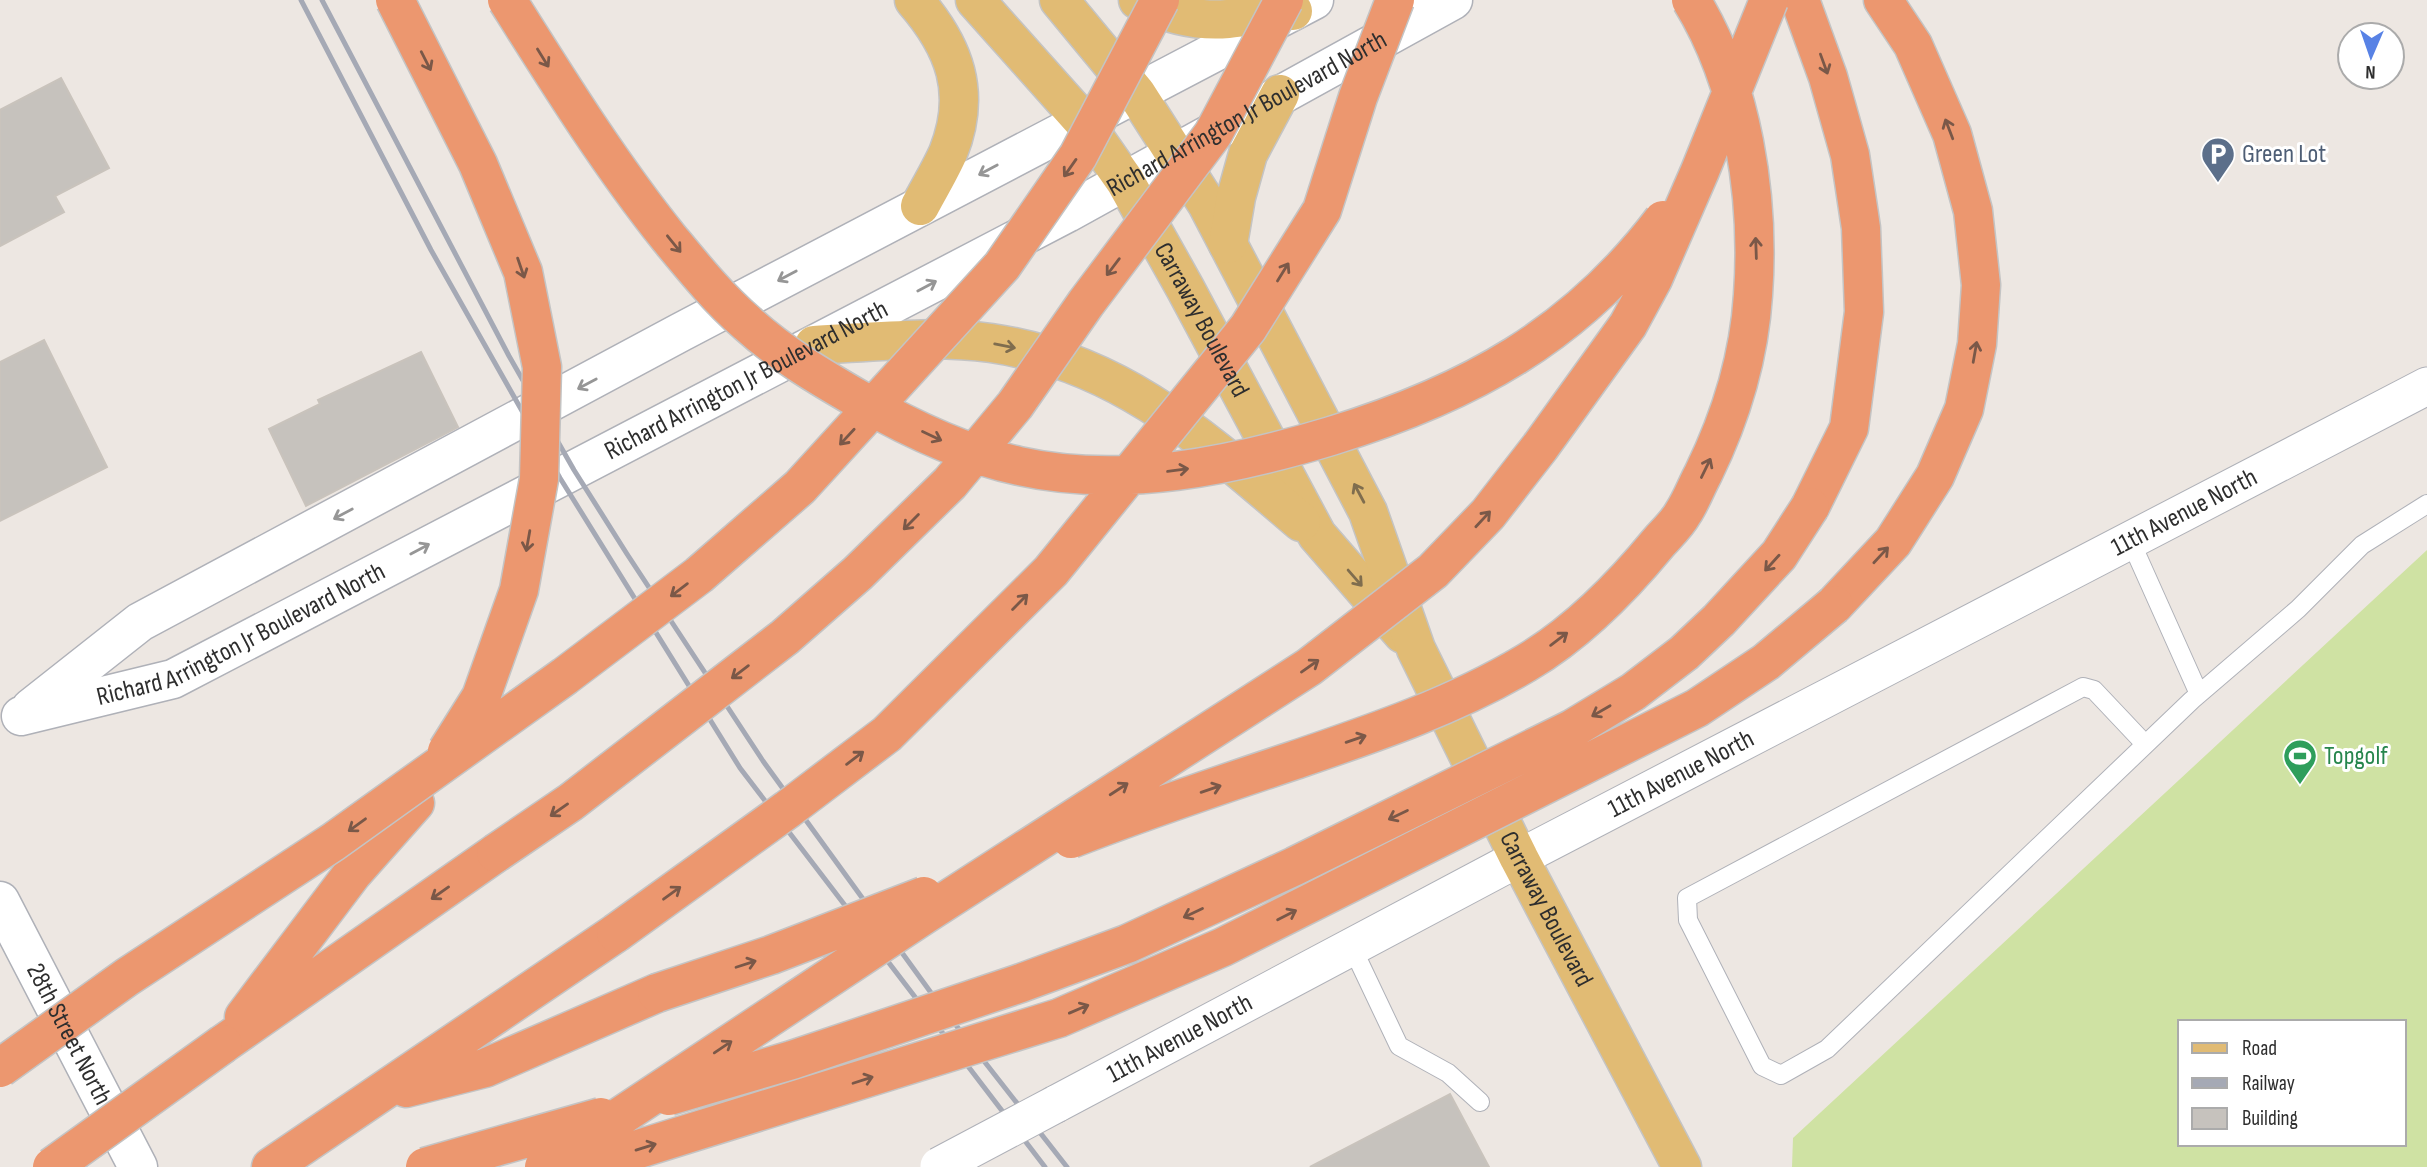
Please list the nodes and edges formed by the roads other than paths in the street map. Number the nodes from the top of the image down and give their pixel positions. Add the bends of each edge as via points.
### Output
1 (396, 0) edge
2 (507, 0) edge
3 (914, 0) edge
4 (975, 0) edge
5 (1059, 0) edge
6 (1138, 0) edge
7 (1160, 0) edge
8 (1395, 0) edge
9 (1454, 0) edge
10 (1691, 0) edge
11 (1769, 0) edge
12 (1800, 0) edge
13 (1883, 0) edge
14 (1297, 4) edge
15 (1136, 93) junction
16 (1280, 94) junction
17 (1083, 121) junction
18 (1175, 153) junction
19 (1700, 171) junction
20 (1125, 181) junction
21 (920, 206) junction
22 (1228, 244) junction
23 (814, 345) junction
24 (2427, 386) edge
25 (2427, 504) edge
26 (1317, 535) junction
27 (2131, 542) junction
28 (1416, 649) junction
29 (2199, 694) junction
30 (10, 721) edge
31 (2145, 744) junction
32 (1519, 858) junction
33 (0, 901) edge
34 (1352, 947) junction
35 (223, 1044) junction
36 (0, 1068) edge
37 (377, 1096) junction
38 (1480, 1101) dead end
39 (283, 1159) edge
40 (52, 1167) edge
41 (138, 1167) edge
42 (425, 1167) edge
43 (544, 1167) edge
44 (581, 1167) edge
45 (938, 1167) edge
46 (1682, 1167) edge

1 -> 35 highway, bridge via 478,164 523,272 542,367 539,479 519,590 481,697 415,803 352,874
2 -> 19 highway, bridge via 635,195 697,273 746,323 808,370 882,413 952,446 1019,467 1086,475 1152,474 1206,466 1298,446 1377,422 1458,389 1580,311 1634,258
3 - 21 main road via 943,39 955,63 959,87 959,108 947,155
4 - 17 main road, Carraway Boulevard
5 - 15 main road, Carraway Boulevard
6 - 14 main road via 1175,15 1228,19
7 -> 36 highway, bridge via 1078,156 1002,266 800,487 699,575 565,676 332,842 127,977
37 -> 8 highway, bridge via 616,933 887,734 1051,571 1248,328 1322,210
9 - 16 street, Richard Arrington Jr Boulevard North
37 -> 10 highway, bridge via 485,1068 657,993 771,955 1114,822 1382,730 1528,662 1581,622 1636,571 1684,513 1738,389 1751,326 1756,244 1742,134 1721,62
11 - 19 highway, bridge
12 -> 42 highway, bridge via 1850,155 1861,229 1864,312 1849,428 1810,507 1779,555 1684,653 1633,692 1560,735 1127,944 792,1060
44 -> 13 highway, bridge via 1059,1017 1223,947 1697,708 1766,662 1834,605 1893,542 1935,476 1964,409 1977,344 1980,285 1973,211 1952,134 1913,45
14 - 15 street, Richard Arrington Jr Boulevard North
14 -> 35 highway, bridge via 1213,134 1015,405 950,483 859,573 785,638 570,802
15 - 17 street, Richard Arrington Jr Boulevard North
15 - 18 main road, Carraway Boulevard
16 - 18 street, Richard Arrington Jr Boulevard North
16 - 22 main road via 1248,154
17 - 20 main road, Carraway Boulevard
17 -> 21 street, Richard Arrington Jr Boulevard North
18 - 20 street, Richard Arrington Jr Boulevard North
18 - 22 main road, Carraway Boulevard
43 -> 19 highway, bridge via 1309,667 1433,571 1489,513 1628,325
23 -> 20 street, Richard Arrington Jr Boulevard North
20 - 26 main road, Carraway Boulevard
21 -> 30 street, Richard Arrington Jr Boulevard North via 140,622
28 -> 22 main road, Carraway Boulevard via 1368,512
23 -> 26 main road via 951,340 990,343 1065,361 1121,386 1183,423
30 -> 23 street, Richard Arrington Jr Boulevard North via 173,679
24 - 27 street, 11th Avenue North
25 - 29 lane via 2362,545 2298,609
26 -> 28 main road, Carraway Boulevard
27 - 29 lane
27 - 32 street, 11th Avenue North
28 - 32 main road, Carraway Boulevard
29 - 31 lane
31 - 31 lane via 1827,1049 1781,1075 1762,1066 1688,920 1687,898 2083,687 2094,690
32 - 34 street, 11th Avenue North
32 - 46 main road, Carraway Boulevard
33 - 41 street, 28th Street North
34 - 38 lane via 1399,1046 1448,1073
34 - 45 street, 11th Avenue North, bridge
35 - 40 highway, bridge
37 - 39 highway

